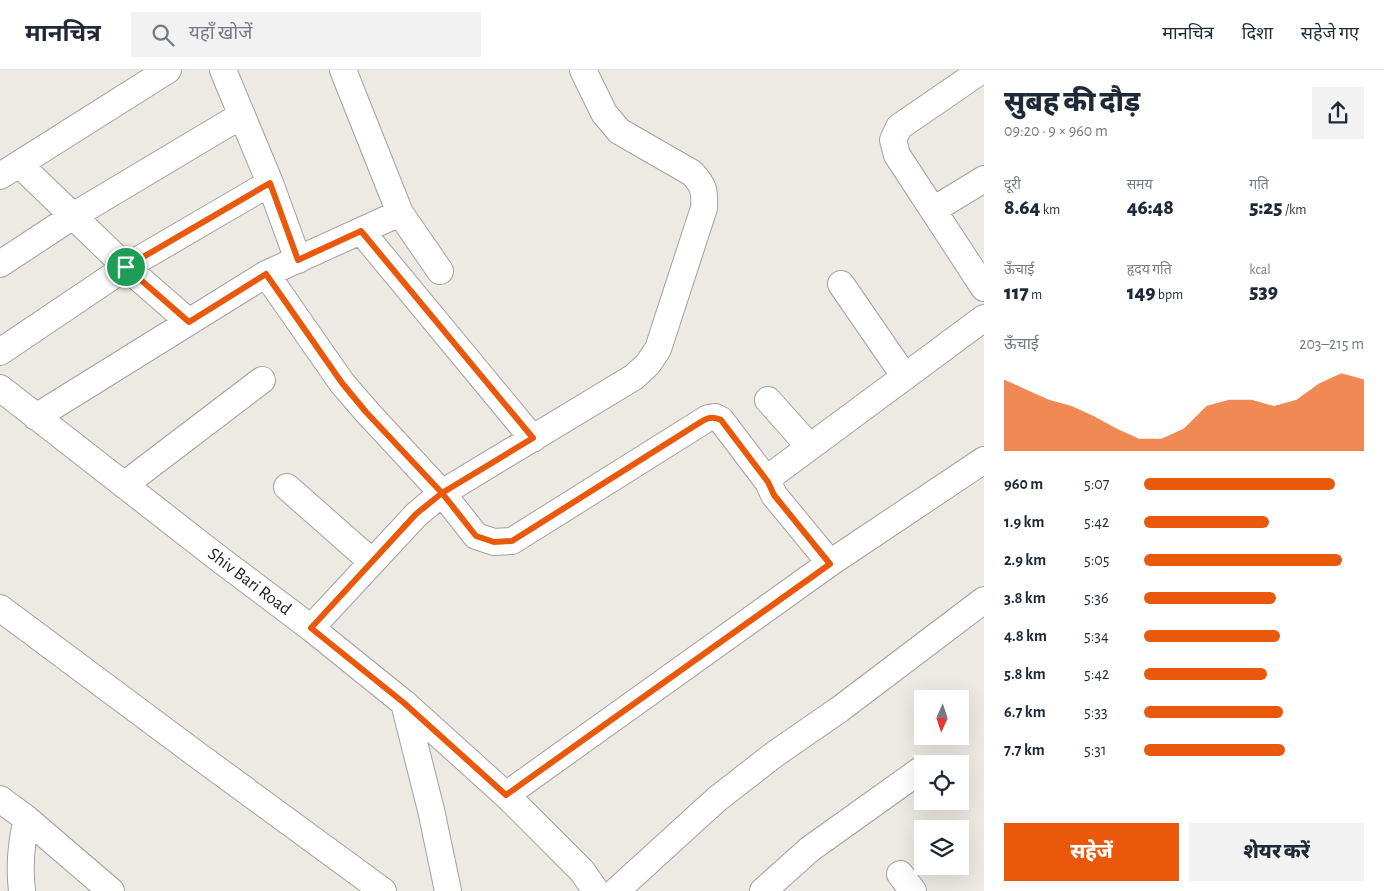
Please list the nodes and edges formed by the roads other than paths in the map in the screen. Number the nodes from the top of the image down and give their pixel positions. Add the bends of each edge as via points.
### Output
1 (168, 70) edge
2 (223, 70) edge
3 (343, 70) edge
4 (583, 70) edge
5 (982, 70) edge
6 (242, 115) junction
7 (9, 170) edge
8 (984, 179) edge
9 (270, 183) junction
10 (933, 210) junction
11 (400, 213) junction
12 (73, 216) junction
13 (361, 231) junction
14 (298, 260) junction
15 (0, 264) edge
16 (126, 267) junction
17 (440, 271) dead end
18 (266, 274) junction
19 (841, 284) dead end
20 (984, 288) edge
21 (984, 318) edge
22 (189, 322) junction
23 (0, 352) edge
24 (905, 377) junction
25 (262, 380) dead end
26 (0, 388) edge
27 (768, 400) dead end
28 (36, 417) junction
29 (533, 438) junction
30 (809, 446) junction
31 (984, 460) edge
32 (768, 482) junction
33 (124, 485) junction
34 (287, 487) dead end
35 (442, 493) junction
36 (372, 562) junction
37 (830, 564) junction
38 (984, 600) edge
39 (0, 608) edge
40 (311, 628) junction
41 (404, 703) junction
42 (914, 775) edge
43 (506, 795) junction
44 (0, 799) edge
45 (27, 819) junction
46 (22, 891) edge
47 (111, 891) edge
48 (382, 891) edge
49 (448, 891) edge
50 (596, 891) edge
51 (616, 891) edge
52 (763, 891) edge

1 - 7 street
2 - 6 street
3 - 11 street
4 - 29 street via 604,113 619,131 692,173 701,183 705,194 704,208 658,349 648,364 634,377
5 - 10 street via 900,127 893,140 896,154
6 - 9 street
6 - 12 street
7 - 12 street
8 - 10 street
9 - 14 street
9 - 16 street
10 - 20 street
11 - 13 street
11 - 17 street
12 - 15 street
12 - 16 street
13 - 14 street
13 - 29 street
14 - 18 street
16 - 22 street
16 - 23 street
18 - 22 street
18 - 35 street via 342,383
19 - 24 street
21 - 24 street
22 - 28 street
24 - 30 street
25 - 33 street
26 - 28 street, Shiv Bari Road
27 - 30 street
28 - 33 street, Shiv Bari Road
29 - 35 street
30 - 32 street via 772,475
31 - 37 street
32 - 35 street via 721,420 715,417 696,425 512,541 494,542 476,536
32 - 37 street via 774,495
33 - 40 street, Shiv Bari Road
34 - 36 street
35 - 36 street via 416,514
36 - 40 street
37 - 43 street
38 - 51 street via 775,754
39 - 48 street
40 - 41 street, Shiv Bari Road
41 - 43 street, Shiv Bari Road
41 - 49 street
42 - 52 street via 810,850
43 - 50 street, Shiv Bari Road via 582,871
44 - 45 street
45 - 46 street via 20,859
45 - 47 street

